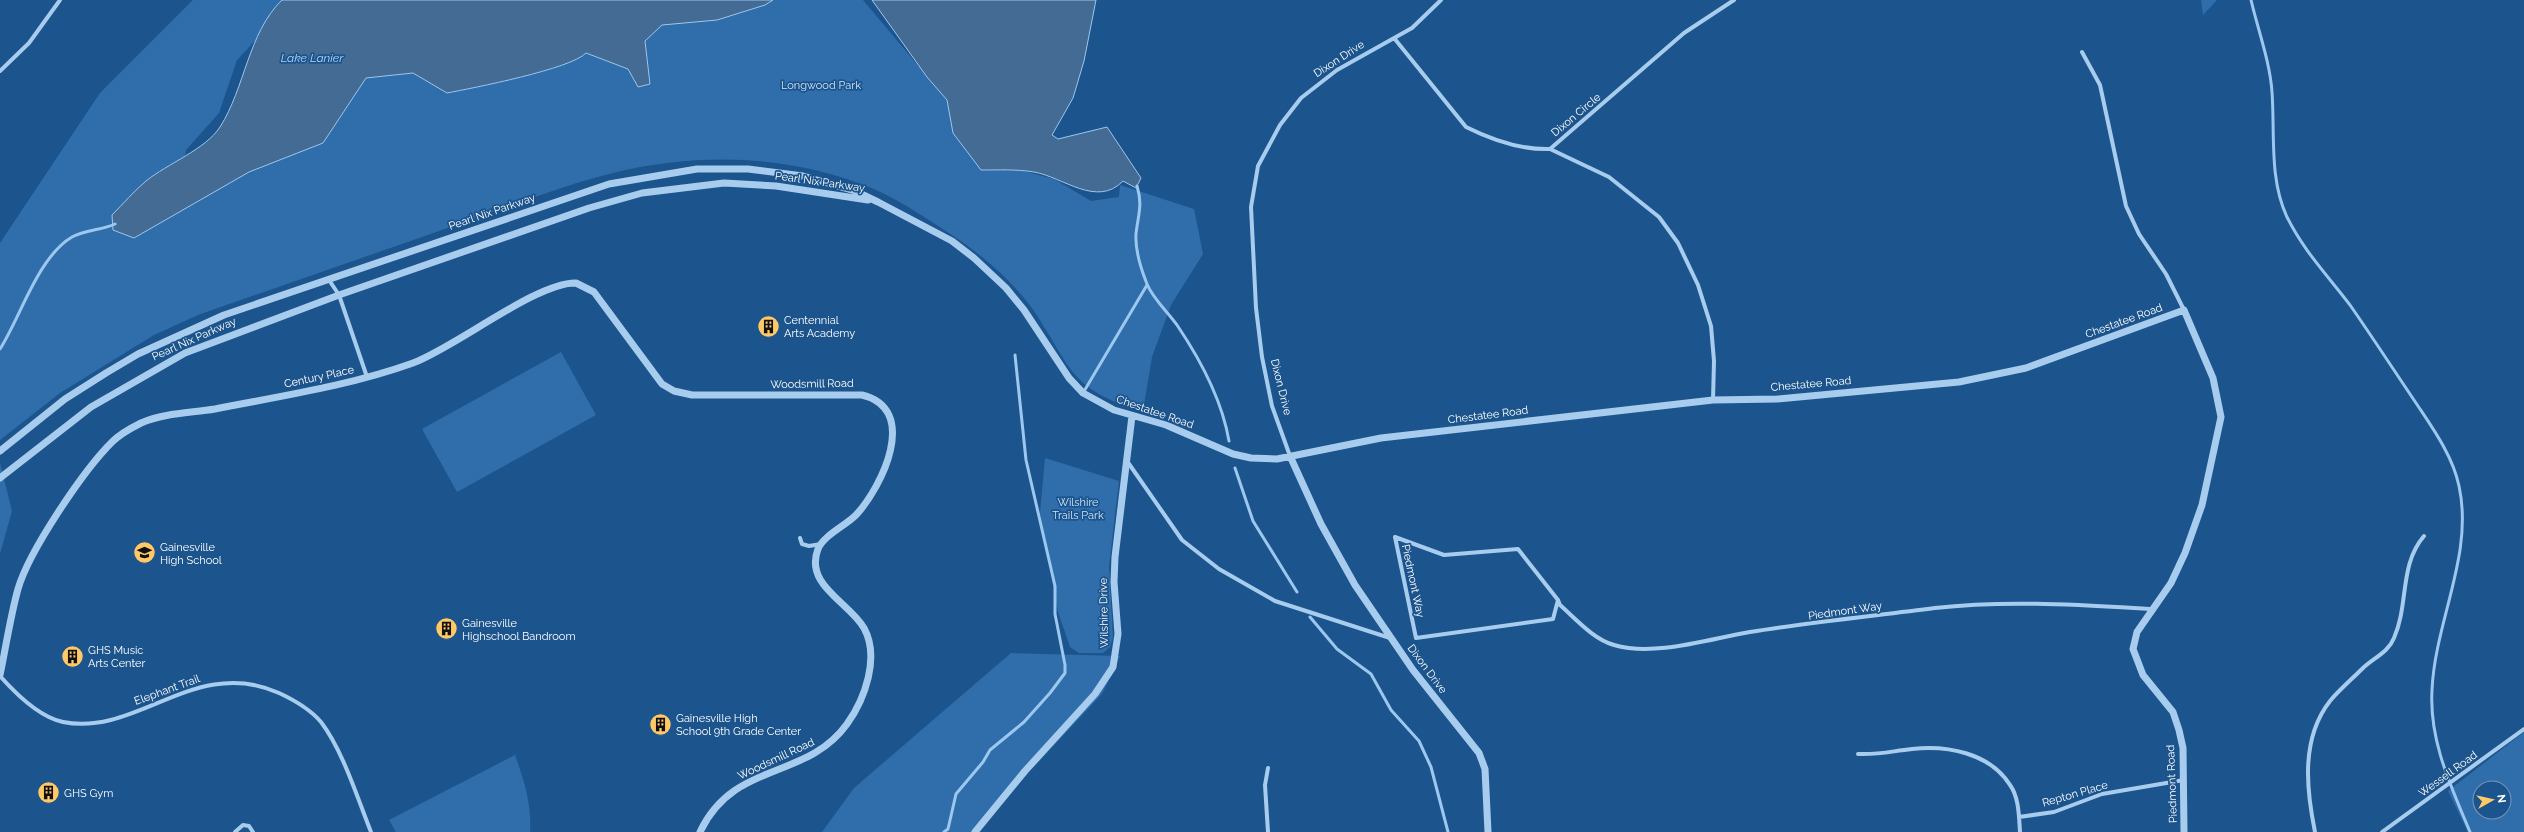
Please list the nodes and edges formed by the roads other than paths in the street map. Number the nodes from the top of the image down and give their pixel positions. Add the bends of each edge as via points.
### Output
1 (60, 0) edge
2 (1441, 0) edge
3 (1734, 0) edge
4 (1394, 38) junction
5 (2082, 52) dead end
6 (0, 70) edge
7 (1550, 148) junction
8 (878, 202) junction
9 (329, 280) junction
10 (338, 295) junction
11 (2184, 310) junction
12 (367, 377) junction
13 (730, 396) joint
14 (1713, 400) junction
15 (1132, 416) junction
16 (0, 451) edge
17 (1290, 456) junction
18 (1126, 460) junction
19 (0, 478) edge
20 (2424, 536) dead end
21 (800, 538) dead end
22 (821, 544) junction
23 (1558, 600) junction
24 (2152, 609) junction
25 (1392, 639) junction
26 (0, 676) edge
27 (2524, 730) edge
28 (1858, 754) dead end
29 (1268, 768) dead end
30 (2184, 780) junction
31 (2019, 818) junction
32 (235, 832) edge
33 (253, 832) edge
34 (371, 832) edge
35 (700, 832) edge
36 (975, 832) edge
37 (1268, 832) edge
38 (1488, 832) edge
39 (2020, 832) edge
40 (2184, 832) edge
41 (2315, 832) edge
42 (2382, 832) edge

1 - 6 street via 29,43
2 - 4 street, Dixon Drive via 1412,28
3 - 7 street, Dixon Circle via 1684,33
4 - 7 street, Dixon Circle via 1466,127 1481,135 1525,149
4 - 17 street, Dixon Drive via 1337,70 1301,98 1280,125 1258,166 1251,229 1262,357 1272,406
5 - 11 street via 2100,85 2126,206 2138,234 2166,274
7 - 14 street via 1609,177 1659,218 1678,243 1698,285 1711,326 1714,361
8 - 9 street, Pearl Nix Parkway via 830,184 777,172 714,168 665,173 609,184
8 - 10 street, Pearl Nix Parkway via 776,186 724,183 670,188 589,208
8 - 15 street, Chestatee Road via 952,242 974,258 1006,288 1024,310 1045,345 1079,389 1102,405
9 - 10 street
9 - 16 street, Pearl Nix Parkway via 224,315 138,354 65,399
10 - 12 street
10 - 19 street, Pearl Nix Parkway via 184,353 148,372 91,407
11 - 14 street, Chestatee Road via 2026,368 1970,380 1777,399
11 - 24 street, Piedmont Road via 2213,378 2221,417 2202,504 2172,583
12 - 13 street, Century Place via 413,363 450,346 544,291 576,283 594,292 662,384 682,394
12 - 26 street, Century Place via 195,413 157,417 116,438 76,489 28,562 18,589
13 - 22 street, Woodsmill Road via 854,394 869,397 888,412 893,424 893,434 889,454 878,483 855,516
14 - 17 street, Chestatee Road via 1382,438
15 - 17 street, Chestatee Road via 1166,425 1242,456 1277,459
15 - 18 street, Wilshire Drive
17 - 25 street, Dixon Drive via 1321,524 1351,578
18 - 25 street via 1182,540 1219,569 1276,601
18 - 36 street, Wilshire Drive via 1115,557 1118,634 1113,667 1095,694 1025,771
20 - 41 street via 2415,546 2408,563 2401,619 2394,640 2386,652 2373,658 2330,702 2311,734 2308,769
21 - 22 street via 802,544 809,546
22 - 35 street, Woodsmill Road via 815,565 819,576 835,598 859,620 869,640 869,671 860,702 847,724 828,745 809,757 743,784 719,804
23 - 23 street, Piedmont Way via 1518,548 1444,556 1395,537 1416,638 1553,619
23 - 24 street, Piedmont Way via 1560,605 1596,637 1613,645 1635,648 1661,647 1750,632 1961,606 2076,605
24 - 30 street, Piedmont Road via 2137,632 2133,648 2143,675 2173,712 2183,748
25 - 38 street, Dixon Drive via 1413,670 1479,753 1485,770
26 - 34 street, Elephant Trail via 16,694 41,712 61,722 83,724 104,721 195,687 214,683 250,684 271,689 304,707 320,721 335,745
27 - 42 street, Wessell Road
28 - 31 street via 1882,755 1913,749 1952,749 1974,755 1996,769 2011,785
29 - 37 street via 1265,785
30 - 31 street, Repton Place via 2102,794 2054,812
30 - 40 street, Piedmont Road
31 - 39 street
32 - 33 street via 243,825 249,826

